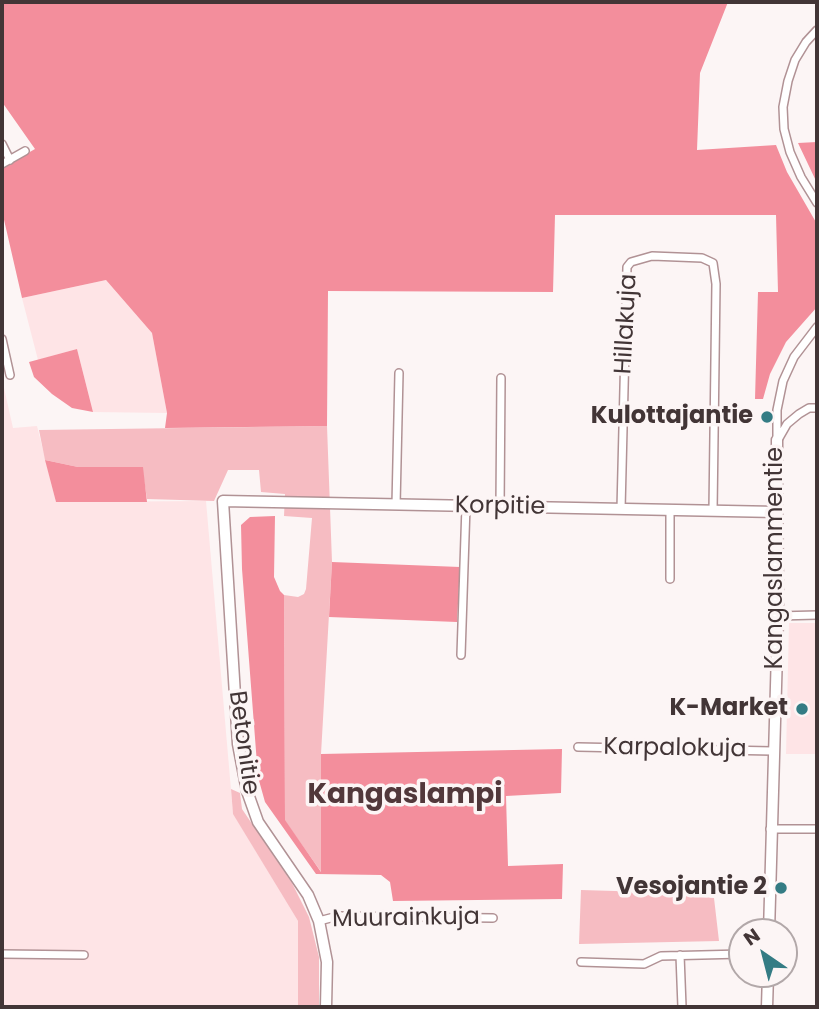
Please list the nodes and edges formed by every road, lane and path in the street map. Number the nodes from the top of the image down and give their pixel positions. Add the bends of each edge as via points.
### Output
1 (817, 30) edge
2 (2, 144) edge
3 (25, 151) dead end
4 (10, 159) junction
5 (2, 164) edge
6 (817, 203) edge
7 (817, 327) edge
8 (2, 339) edge
9 (399, 373) dead end
10 (10, 375) dead end
11 (501, 379) dead end
12 (817, 408) edge
13 (777, 440) junction
14 (223, 501) joint
15 (396, 505) junction
16 (466, 506) junction
17 (500, 507) junction
18 (621, 509) junction
19 (670, 510) junction
20 (713, 511) junction
21 (777, 512) junction
22 (670, 579) dead end
23 (817, 615) edge
24 (778, 616) junction
25 (461, 655) dead end
26 (578, 747) dead end
27 (772, 751) junction
28 (770, 829) junction
29 (817, 829) edge
30 (493, 918) dead end
31 (769, 918) edge
32 (319, 921) junction
33 (2, 954) edge
34 (728, 954) edge
35 (84, 955) dead end
36 (680, 956) junction
37 (581, 962) dead end
38 (768, 988) edge
39 (326, 1007) edge
40 (682, 1007) edge
41 (767, 1007) edge

1 - 6 street via 795,60 783,107 790,152
2 - 4 street
3 - 4 street
4 - 5 street
7 - 13 street, Kangaslammentie via 788,367 779,394
8 - 10 street
9 - 15 street
11 - 17 street
12 - 13 street via 799,414
13 - 21 street, Kangaslammentie
14 - 15 street, Korpitie
14 - 32 street, Betonitie via 238,744 247,791 258,822 308,895
15 - 16 street, Korpitie
16 - 17 street, Korpitie
16 - 25 street
17 - 18 street, Korpitie
18 - 19 street, Korpitie
18 - 20 street, Hillakuja via 627,267 652,256 702,258 713,263
19 - 20 street, Korpitie
19 - 22 street
20 - 21 street, Korpitie
21 - 24 street, Kangaslammentie
23 - 24 street
24 - 27 street, Kangaslammentie
26 - 27 street, Karpalokuja
27 - 28 street, Kangaslammentie
28 - 29 street
28 - 31 street, Kangaslammentie
30 - 32 street, Muurainkuja via 338,916
32 - 39 street, Betonitie via 327,962
33 - 35 street
34 - 36 street
36 - 37 street via 661,956 644,964
36 - 40 street
38 - 41 street

